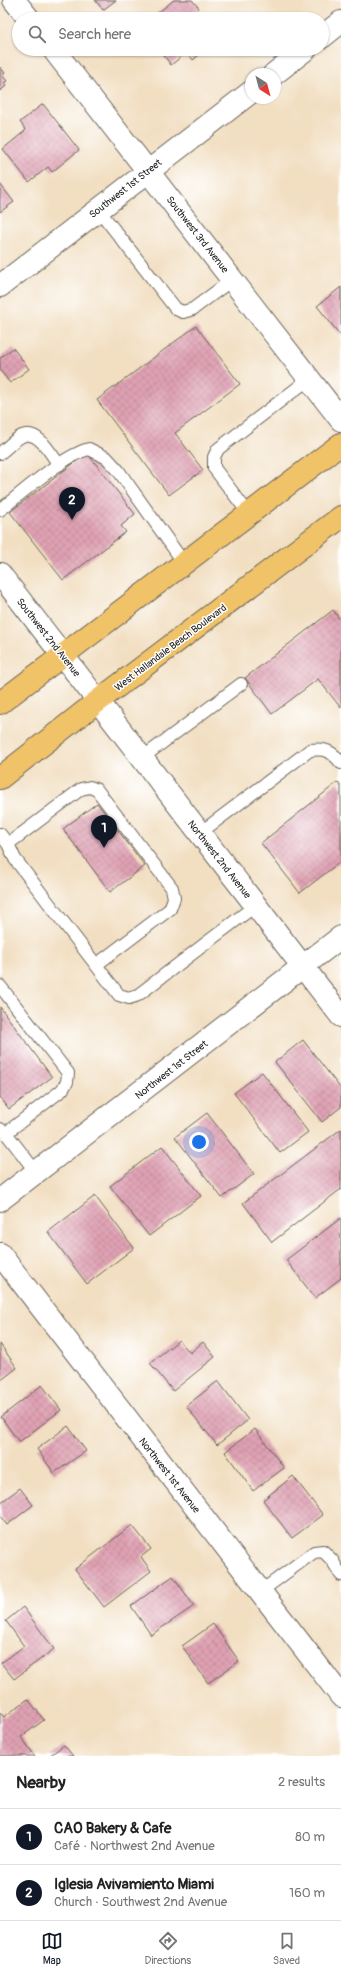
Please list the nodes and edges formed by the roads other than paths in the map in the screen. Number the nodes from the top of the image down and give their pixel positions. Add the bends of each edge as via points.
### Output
1 (14, 0) edge
2 (23, 12) edge
3 (341, 22) edge
4 (329, 31) edge
5 (59, 56) edge
6 (297, 56) edge
7 (281, 69) edge
8 (245, 97) edge
9 (149, 170) junction
10 (98, 209) junction
11 (233, 279) junction
12 (0, 286) edge
13 (309, 378) junction
14 (341, 420) edge
15 (341, 444) edge
16 (0, 453) edge
17 (59, 465) junction
18 (0, 510) edge
19 (249, 514) junction
20 (341, 517) edge
21 (184, 563) junction
22 (3, 584) edge
23 (64, 654) junction
24 (241, 684) dead end
25 (98, 701) junction
26 (0, 702) edge
27 (142, 758) junction
28 (341, 763) edge
29 (0, 778) edge
30 (200, 833) junction
31 (0, 834) edge
32 (8, 844) junction
33 (256, 905) junction
34 (341, 937) edge
35 (96, 965) junction
36 (302, 967) junction
37 (0, 986) edge
38 (341, 1016) edge
39 (3, 1131) edge
40 (36, 1172) junction
41 (0, 1200) edge
42 (0, 1254) edge
43 (341, 1575) edge
44 (260, 1592) junction
45 (341, 1696) edge

1 - 2 street
3 - 4 street
5 - 9 street, Southwest 3rd Avenue
6 - 7 street
8 - 9 street, Southwest 1st Street
9 - 10 street, Southwest 1st Street
9 - 11 street, Southwest 3rd Avenue
10 - 11 lane via 176,309 184,312 193,309
10 - 12 street, Southwest 1st Street
11 - 13 street, Southwest 3rd Avenue
13 - 14 street, Southwest 3rd Avenue
13 - 19 lane via 218,449 214,458 214,468
15 - 19 main road
16 - 17 lane via 23,436 32,435 39,439
17 - 18 lane
17 - 21 lane via 80,451 89,449 107,458
19 - 21 main road
20 - 25 main road, West Hallandale Beach Boulevard
21 - 23 main road
22 - 23 street, Southwest 2nd Avenue
23 - 25 street, Southwest 2nd Avenue
23 - 26 main road
24 - 27 lane
25 - 27 street, Northwest 2nd Avenue
25 - 29 main road, West Hallandale Beach Boulevard
27 - 30 street, Northwest 2nd Avenue
28 - 30 lane via 334,754 322,749 310,750
30 - 33 street, Northwest 2nd Avenue
31 - 32 lane
32 - 35 lane via 15,859
32 - 35 lane via 81,788 90,787 97,790 172,888 174,898 170,909
33 - 35 lane via 138,995 129,998 119,995
33 - 36 street, Northwest 2nd Avenue
34 - 36 street, Northwest 1st Street
36 - 38 street, Northwest 2nd Avenue
36 - 40 street, Northwest 1st Street
37 - 39 lane via 68,1073 67,1082 62,1090
39 - 40 lane
40 - 41 street, Northwest 1st Street
42 - 44 street, Northwest 1st Avenue
43 - 44 lane via 323,1551 314,1552
44 - 45 street, Northwest 1st Avenue

